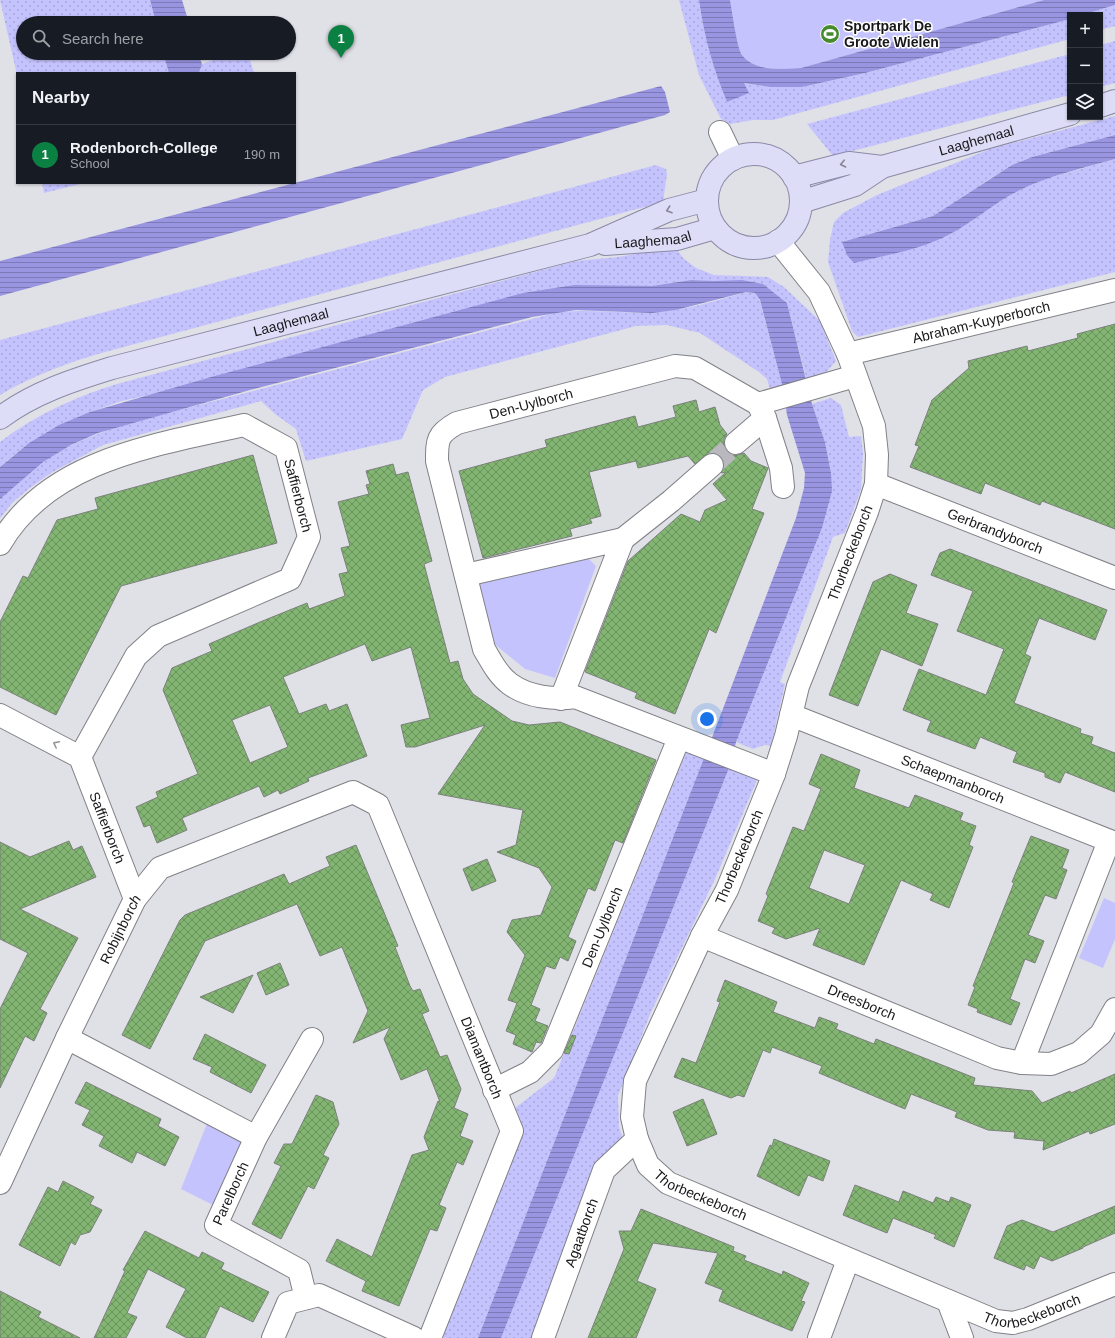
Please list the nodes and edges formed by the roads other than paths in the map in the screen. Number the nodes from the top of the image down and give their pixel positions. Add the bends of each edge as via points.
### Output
1 (1115, 102) edge
2 (1103, 105) edge
3 (1067, 115) edge
4 (720, 132) dead end
5 (733, 159) junction
6 (882, 167) junction
7 (794, 177) junction
8 (707, 200) junction
9 (800, 202) junction
10 (715, 228) junction
11 (778, 241) junction
12 (590, 245) junction
13 (1115, 290) edge
14 (848, 354) junction
15 (855, 376) junction
16 (766, 407) junction
17 (0, 418) edge
18 (736, 443) tunnel mouth
19 (712, 464) tunnel mouth
20 (876, 484) junction
21 (783, 487) dead end
22 (623, 539) junction
23 (0, 544) edge
24 (466, 575) junction
25 (1115, 578) edge
26 (562, 699) junction
27 (0, 715) edge
28 (791, 715) junction
29 (679, 738) junction
30 (80, 756) junction
31 (774, 774) junction
32 (353, 792) joint
33 (1112, 842) edge
34 (135, 899) junction
35 (702, 936) junction
36 (1115, 1009) edge
37 (67, 1038) junction
38 (312, 1039) dead end
39 (1022, 1063) junction
40 (494, 1090) junction
41 (256, 1137) junction
42 (637, 1139) junction
43 (0, 1183) edge
44 (848, 1260) junction
45 (1115, 1284) edge
46 (306, 1298) junction
47 (948, 1301) junction
48 (273, 1338) edge
49 (414, 1338) edge
50 (430, 1338) edge
51 (543, 1338) edge
52 (819, 1338) edge
53 (962, 1338) edge

1 - 2 main road
3 - 6 main road, Laaghemaal
4 - 5 street
5 - 7 main road via 755,154 767,156 786,168
5 - 8 main road via 722,166 714,176
6 -> 7 main road, Laaghemaal via 849,163
6 - 9 main road, Laaghemaal via 855,185
7 - 9 main road via 800,193
8 - 10 main road via 710,219
8 -> 12 main road, Laaghemaal via 669,210
9 - 11 main road via 799,214 794,225
10 - 11 main road via 723,236 743,247 767,246
10 - 12 main road, Laaghemaal via 677,239
11 - 14 street, Thorbeckeborch via 819,292
12 - 17 main road, Laaghemaal via 112,368 40,394
13 - 14 street, Abraham-Kuyperborch
14 - 15 street, Thorbeckeborch
15 - 16 street
15 - 20 street, Thorbeckeborch via 874,426
16 - 18 street
16 - 21 street
16 - 24 street, Den-Uylborch via 694,368 675,366 457,423 444,430 437,441 437,461
19 - 22 street
20 - 25 street, Gerbrandyborch
20 - 28 street, Thorbeckeborch via 798,686
22 - 24 street
22 - 26 street
23 - 30 street, Saffierborch via 25,512 42,496 86,469 138,449 244,425 286,448 309,537 290,579 158,636 136,656
24 - 26 street, Den-Uylborch via 484,648 494,667 510,684 535,695
26 - 29 street, Den-Uylborch via 575,697
30 -> 27 street
28 - 31 street, Thorbeckeborch
28 - 33 street, Schaepmanborch
29 - 31 street, Den-Uylborch
29 - 40 street, Den-Uylborch via 552,1050 530,1072
30 - 34 street, Saffierborch
31 - 35 street, Thorbeckeborch via 727,890
32 - 34 street, Robijnborch via 160,868
32 - 40 street, Diamantborch via 378,805
33 - 39 street
34 - 37 street, Robijnborch
35 - 39 street, Dreesborch via 997,1058
35 - 42 street, Thorbeckeborch via 635,1081 632,1117
36 - 39 street, Dreesborch via 1101,1034 1079,1053 1051,1064
37 - 41 street
37 - 43 street, Robijnborch
38 - 41 street
40 - 50 street, Diamantborch via 512,1131
41 - 46 street, Parelborch via 216,1225 299,1270
42 - 44 street, Thorbeckeborch via 648,1166 668,1183
42 - 51 street, Agaatborch via 604,1170
44 - 47 street, Thorbeckeborch
44 - 52 street
45 - 47 street, Thorbeckeborch via 1013,1323 996,1321
46 - 48 street via 288,1303
46 - 49 street via 319,1295
47 - 53 street

